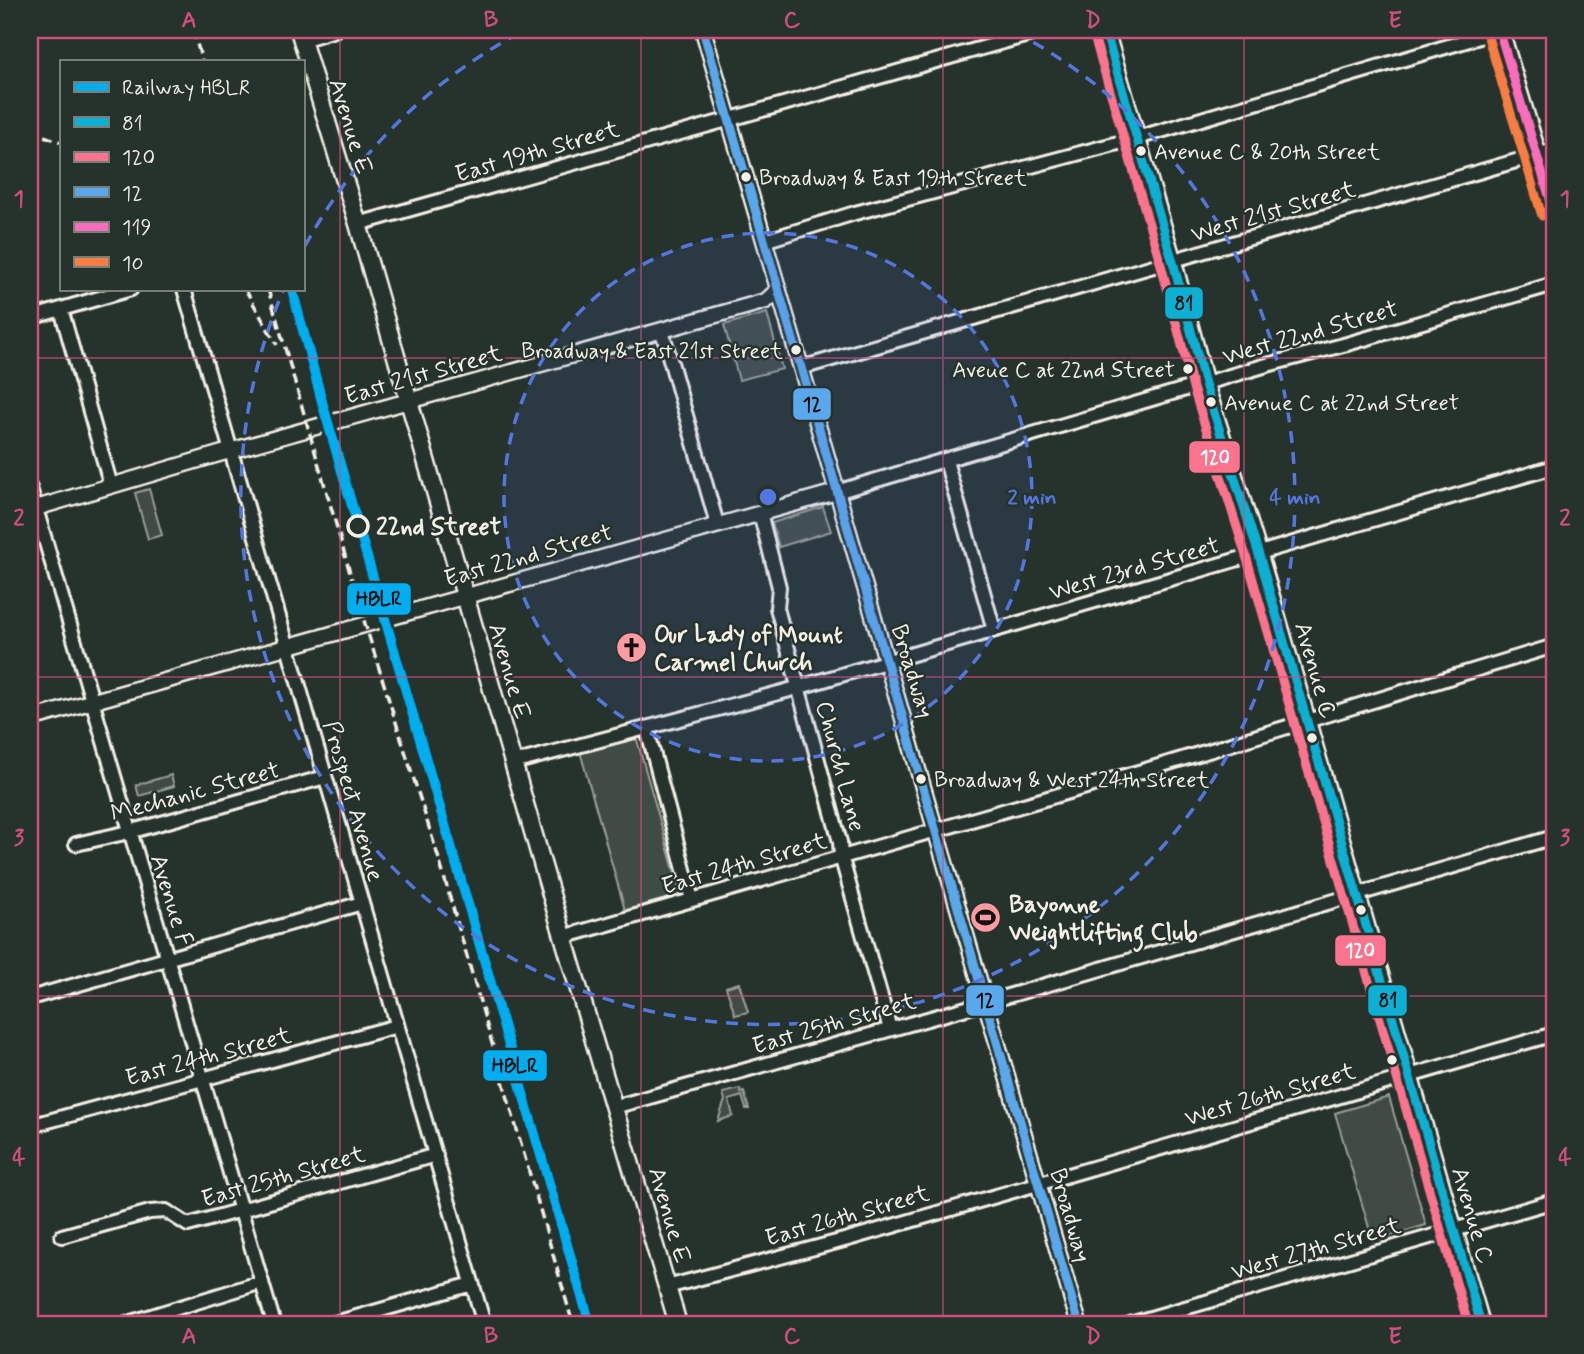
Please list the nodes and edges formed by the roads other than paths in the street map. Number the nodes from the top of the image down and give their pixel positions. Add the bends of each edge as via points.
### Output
1 (335, 30) edge
2 (703, 30) edge
3 (1045, 30) edge
4 (1105, 30) edge
5 (1500, 30) edge
6 (300, 35) edge
7 (729, 121) junction
8 (1137, 138) junction
9 (1546, 152) edge
10 (1554, 212) edge
11 (358, 224) junction
12 (764, 241) junction
13 (1173, 262) junction
14 (1554, 284) edge
15 (128, 290) edge
16 (184, 290) edge
17 (778, 290) junction
18 (61, 309) junction
19 (30, 318) edge
20 (662, 331) junction
21 (801, 368) junction
22 (1205, 384) junction
23 (408, 402) junction
24 (233, 451) junction
25 (946, 461) junction
26 (1554, 467) edge
27 (111, 486) junction
28 (30, 488) edge
29 (836, 492) junction
30 (33, 511) edge
31 (760, 513) junction
32 (717, 524) junction
33 (1259, 555) junction
34 (464, 596) junction
35 (994, 630) junction
36 (289, 645) junction
37 (1554, 646) edge
38 (886, 662) junction
39 (799, 687) junction
40 (92, 701) junction
41 (30, 719) edge
42 (1307, 722) junction
43 (647, 729) junction
44 (513, 763) junction
45 (325, 777) junction
46 (936, 829) junction
47 (129, 832) junction
48 (1554, 837) edge
49 (76, 845) dead end
50 (841, 856) junction
51 (1358, 894) junction
52 (692, 900) junction
53 (362, 903) junction
54 (563, 937) junction
55 (168, 959) junction
56 (30, 998) edge
57 (985, 1002) junction
58 (397, 1026) junction
59 (890, 1029) junction
60 (1554, 1034) edge
61 (1409, 1075) junction
62 (203, 1079) junction
63 (614, 1107) junction
64 (30, 1126) edge
65 (436, 1155) junction
66 (1037, 1184) junction
67 (1554, 1201) edge
68 (242, 1211) junction
69 (1453, 1230) junction
70 (62, 1236) dead end
71 (262, 1282) junction
72 (472, 1284) junction
73 (667, 1287) junction
74 (125, 1324) edge
75 (274, 1324) edge
76 (332, 1324) edge
77 (484, 1324) edge
78 (678, 1324) edge
79 (1079, 1324) edge
80 (1130, 1324) edge
81 (1481, 1324) edge

1 - 6 street
2 - 7 street, Broadway
3 - 7 street, East 19th Street
4 - 8 main road, Avenue C
5 - 8 street
5 - 9 main road
6 - 11 main road, Avenue E
7 - 11 street, East 19th Street
7 - 12 street, Broadway
8 - 12 street
8 - 13 main road, Avenue C
9 - 10 main road
9 - 13 street, West 21st Street
11 - 23 main road, Avenue E
12 - 17 street, Broadway
13 - 21 street, West 21st Street
13 - 22 main road, Avenue C
14 - 22 street, West 22nd Street
15 - 18 street
16 - 24 street, Prospect Avenue
17 - 20 street, East 21st Street via 766,302
17 - 21 street, Broadway
18 - 19 street
18 - 27 street
20 - 23 street, East 21st Street
20 - 32 street
21 - 29 street, Broadway
22 - 25 street, West 22nd Street
22 - 33 main road, Avenue C
23 - 24 street, East 21st Street
23 - 34 main road, Avenue E
24 - 27 street, East 21st Street
24 - 36 street, Prospect Avenue
25 - 29 street, West 22nd Street
25 - 35 street
26 - 33 street, West 23rd Street
27 - 30 street, East 21st Street
28 - 30 street, Avenue F
29 - 31 street, East 22nd Street
29 - 38 street, Broadway
30 - 40 street, Avenue F
31 - 32 street, East 22nd Street
31 - 39 street, Church Lane via 779,587 777,608
32 - 34 street, East 22nd Street
33 - 35 street, West 23rd Street
33 - 42 main road, Avenue C
34 - 36 street, East 22nd Street
34 - 44 main road, Avenue E
35 - 38 street, West 23rd Street
36 - 40 street, East 22nd Street
36 - 45 street, Prospect Avenue
37 - 42 street, East 24th Street
38 - 39 street, West 23rd Street
38 - 46 street, Broadway
39 - 43 street, West 23rd Street
39 - 50 street, Church Lane
40 - 41 street, East 22nd Street
40 - 47 street, Avenue F
42 - 46 street, East 24th Street
42 - 51 main road, Avenue C
43 - 44 street, West 23rd Street
43 - 52 street
44 - 54 main road, Avenue E
45 - 47 street, Mechanic Street
45 - 53 street, Prospect Avenue
46 - 50 street, East 24th Street
46 - 57 street, Broadway
47 - 49 street, Mechanic Street
47 - 55 street, Avenue F
48 - 51 street, East 25th Street
50 - 52 street, East 24th Street
50 - 59 street, Church Lane
51 - 57 street, East 25th Street
51 - 61 main road, Avenue C
52 - 54 street, East 24th Street
53 - 55 street
53 - 58 street, Prospect Avenue
54 - 63 main road, Avenue E
55 - 56 street
55 - 62 street, Avenue F
57 - 59 street, East 25th Street
57 - 66 street, Broadway
58 - 62 street, East 24th Street
58 - 65 street, Prospect Avenue
59 - 63 street, East 25th Street
60 - 61 street, West 26th Street
61 - 66 street, West 26th Street
61 - 69 main road, Avenue C
62 - 64 street, East 24th Street
62 - 68 street, Avenue F
63 - 73 main road, Avenue E
65 - 68 street, East 25th Street
65 - 72 street, Prospect Avenue
66 - 73 street, East 26th Street
66 - 79 street, Broadway
67 - 69 street, West 27th Street
68 - 70 street, East 25th Street via 188,1225 166,1211 150,1212
68 - 71 street, Avenue F
69 - 80 street, West 27th Street
69 - 81 main road, Avenue C
71 - 74 street
71 - 75 street, Avenue F
72 - 76 street
72 - 77 street, Prospect Avenue
73 - 78 main road, Avenue E

